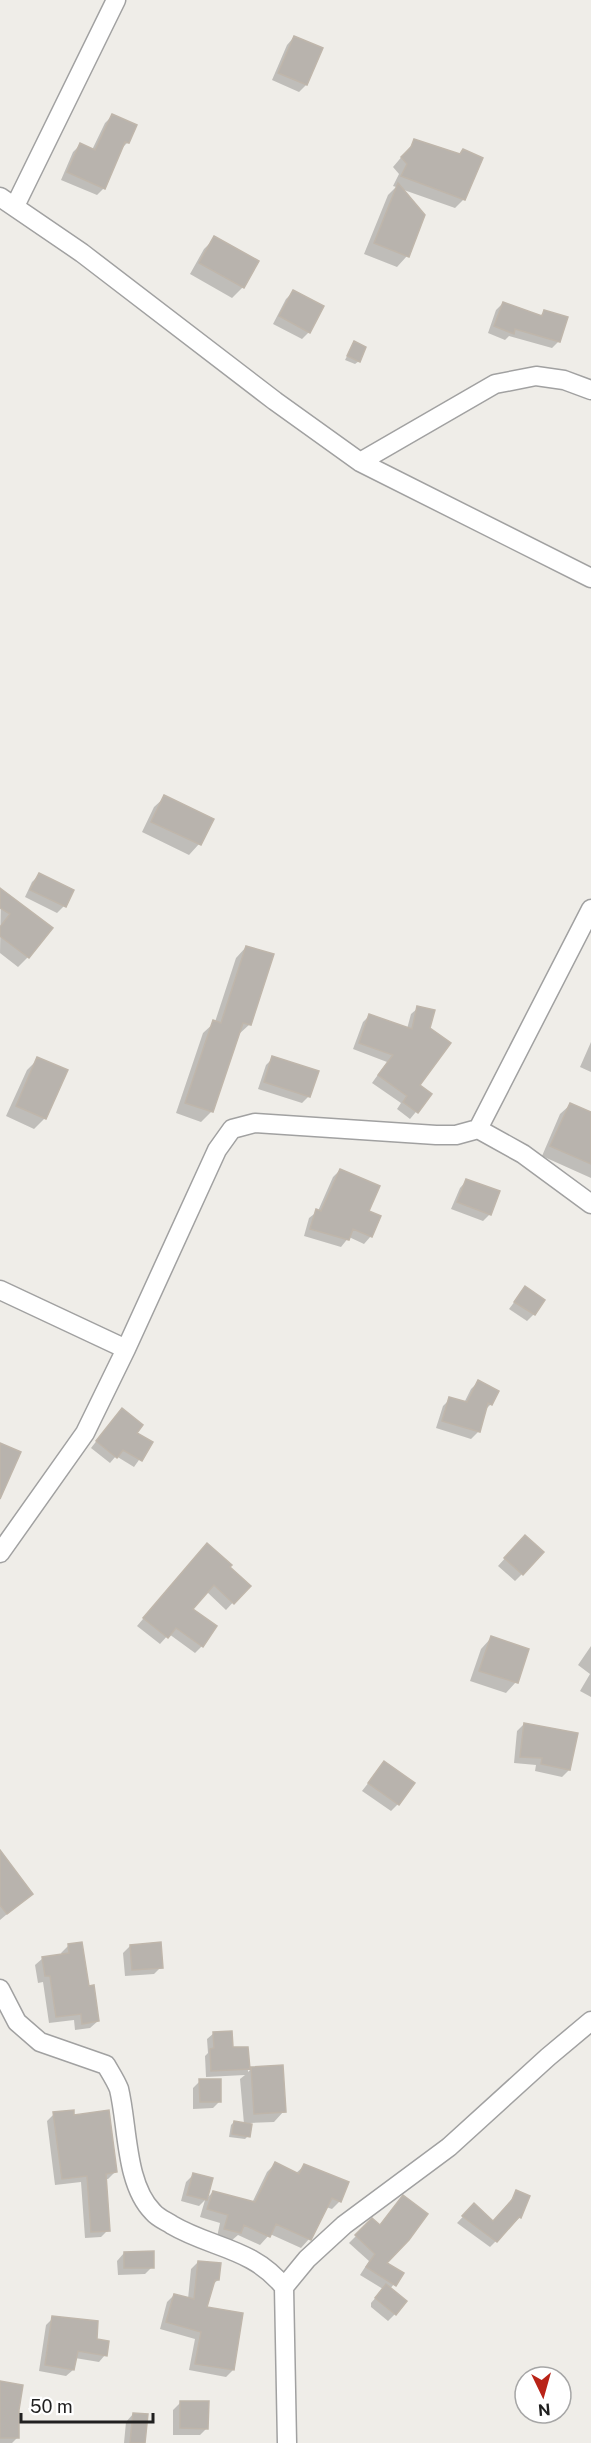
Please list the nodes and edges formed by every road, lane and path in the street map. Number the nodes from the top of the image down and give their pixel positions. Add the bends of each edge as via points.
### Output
1 (116, 0) edge
2 (7, 202) edge
3 (591, 390) edge
4 (360, 462) junction
5 (591, 578) edge
6 (591, 909) edge
7 (478, 1129) junction
8 (591, 1204) edge
9 (0, 1290) edge
10 (126, 1349) junction
11 (0, 1552) edge
12 (0, 1989) edge
13 (591, 2021) edge
14 (284, 2287) junction
15 (287, 2443) edge

1 - 2 street
2 - 4 street via 82,253
3 - 4 street via 564,380 536,376 495,384
4 - 5 street
6 - 7 street
7 - 8 street via 523,1154
7 - 10 street via 456,1136 255,1123 232,1129 217,1150
9 - 10 street
10 - 11 street via 85,1433
12 - 14 street via 17,2022 40,2042 106,2065 118,2087 138,2191 153,2213 185,2233 255,2260
13 - 14 street via 449,2147 344,2225
14 - 15 street

